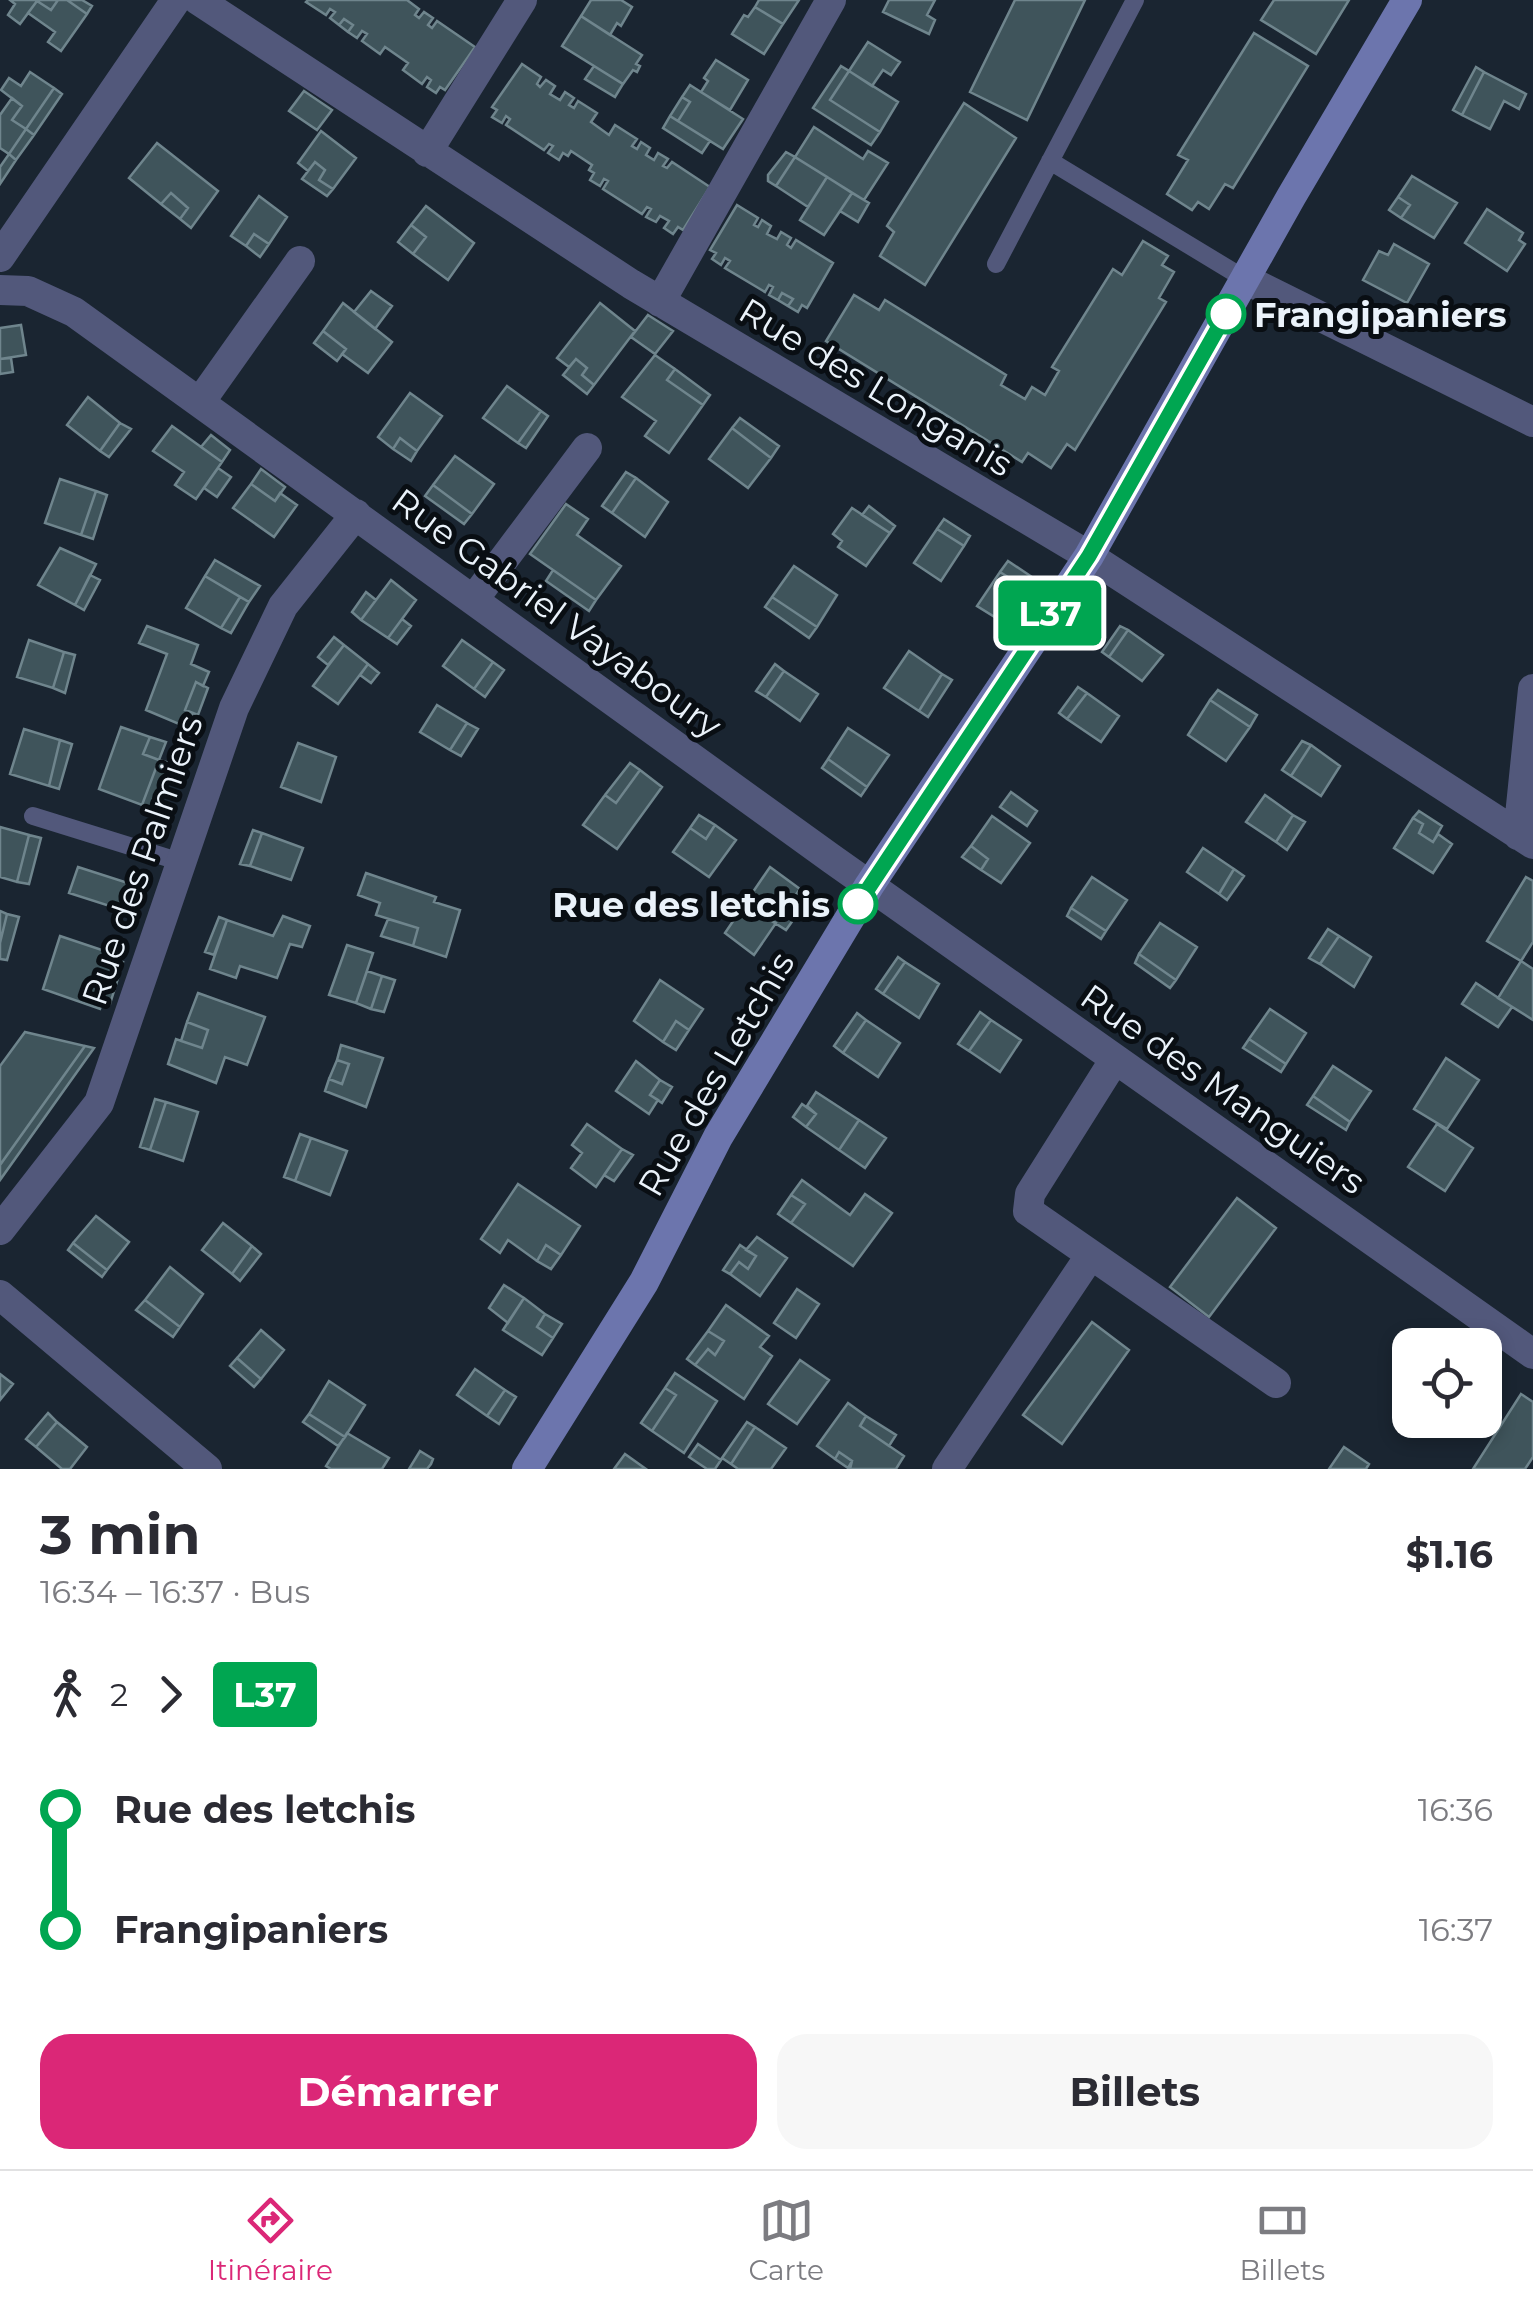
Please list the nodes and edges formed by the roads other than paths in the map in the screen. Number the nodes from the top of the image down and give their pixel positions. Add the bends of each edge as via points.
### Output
1 (176, 0) edge
2 (522, 0) edge
3 (830, 0) edge
4 (1135, 0) edge
5 (1406, 0) edge
6 (212, 4) edge
7 (426, 152) junction
8 (1050, 161) junction
9 (0, 258) edge
10 (300, 261) dead end
11 (996, 264) dead end
12 (1245, 279) junction
13 (0, 290) edge
14 (660, 302) junction
15 (200, 402) junction
16 (1533, 422) edge
17 (588, 448) dead end
18 (356, 514) junction
19 (1089, 556) junction
20 (474, 599) junction
21 (1533, 689) edge
22 (32, 816) dead end
23 (1525, 839) edge
24 (181, 862) junction
25 (870, 886) junction
26 (1115, 1059) junction
27 (0, 1230) edge
28 (1090, 1256) junction
29 (0, 1295) edge
30 (1533, 1354) edge
31 (1276, 1383) dead end
32 (206, 1469) edge
33 (527, 1469) edge
34 (947, 1469) edge

1 - 9 street
2 - 7 street
3 - 14 street
4 - 8 lane
5 - 12 street, Rue des Letchis
6 - 7 street, Rue des Longanis
7 - 14 street, Rue des Longanis
8 - 11 lane
8 - 12 lane
10 - 15 street
12 - 16 street
12 - 19 street, Rue des Letchis
13 - 15 street, Rue Gabriel Vayaboury via 28,290 74,312
14 - 19 street, Rue des Longanis
15 - 18 street, Rue Gabriel Vayaboury
17 - 20 street
18 - 20 street, Rue Gabriel Vayaboury
18 - 24 street, Rue des Palmiers via 283,606 234,708
19 - 23 street, Rue des Longanis
19 - 25 street, Rue des Letchis
20 - 25 street, Rue Gabriel Vayaboury
21 - 23 street, Rue des Longanis
22 - 24 lane
24 - 27 street, Rue des Palmiers via 99,1103
25 - 26 street, Rue des Manguiers
25 - 33 street, Rue des Letchis via 718,1137 644,1282
26 - 28 street via 1027,1202 1034,1218
26 - 30 street, Rue des Manguiers
28 - 31 street
28 - 34 street
29 - 32 street

